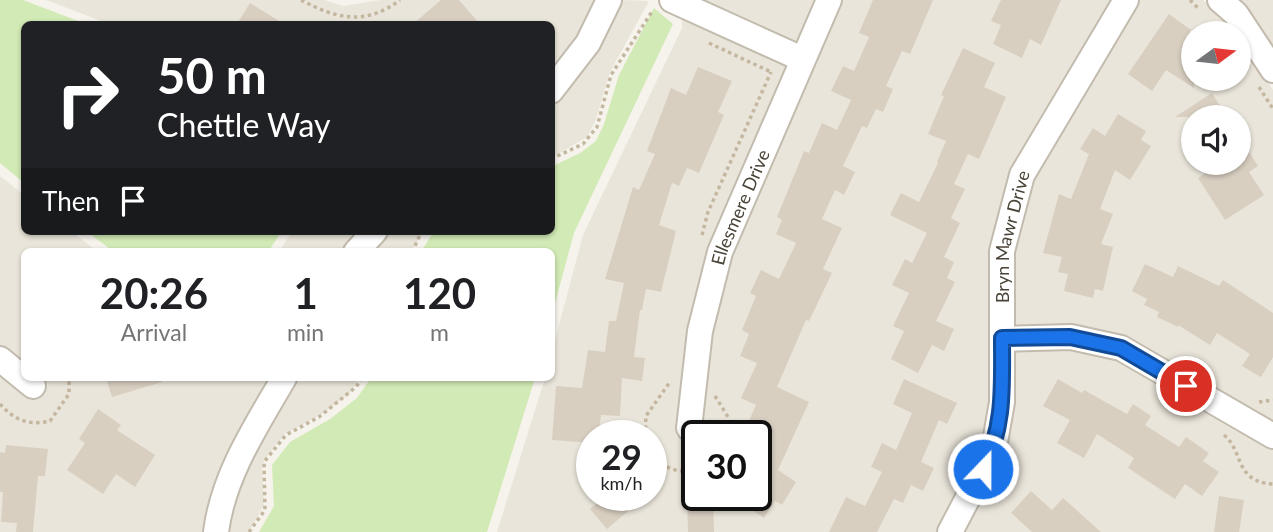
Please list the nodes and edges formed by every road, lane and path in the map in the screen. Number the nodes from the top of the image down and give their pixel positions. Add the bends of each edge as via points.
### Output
1 (301, 0) edge
2 (400, 0) edge
3 (609, 0) edge
4 (830, 0) edge
5 (1126, 0) edge
6 (1220, 0) edge
7 (663, 4) edge
8 (802, 59) junction
9 (1273, 70) edge
10 (555, 86) edge
11 (555, 157) edge
12 (371, 235) edge
13 (360, 248) edge
14 (1002, 338) junction
15 (0, 359) edge
16 (21, 376) edge
17 (27, 381) edge
18 (69, 381) edge
19 (282, 381) edge
20 (360, 381) edge
21 (33, 386) dead end
22 (712, 393) dead end
23 (1273, 400) edge
24 (1254, 402) dead end
25 (0, 404) edge
26 (690, 420) edge
27 (728, 420) edge
28 (1215, 428) dead end
29 (1273, 436) edge
30 (1273, 484) edge
31 (216, 532) edge
32 (249, 532) edge
33 (950, 532) edge

1 - 2 path via 327,13 353,18 387,10
3 - 10 street via 588,43
4 - 8 street, Ellesmere Drive
5 - 14 street, Bryn Mawr Drive via 1022,175 1002,251
6 - 9 street via 1236,15
7 - 8 street
7 - 11 path via 611,75 597,127 583,144
8 - 26 street, Ellesmere Drive via 720,252 700,331
12 - 13 street
14 - 29 street via 1070,337 1121,348
14 - 33 street, Bryn Mawr Drive via 1002,402 994,448
15 - 16 street
17 - 21 street
18 - 25 path via 69,394 50,421 14,418
19 - 31 street via 237,461
20 - 32 path via 319,417 286,435 264,462 265,510
22 - 27 path
23 - 24 path
28 - 30 path via 1232,441 1245,472 1262,484

